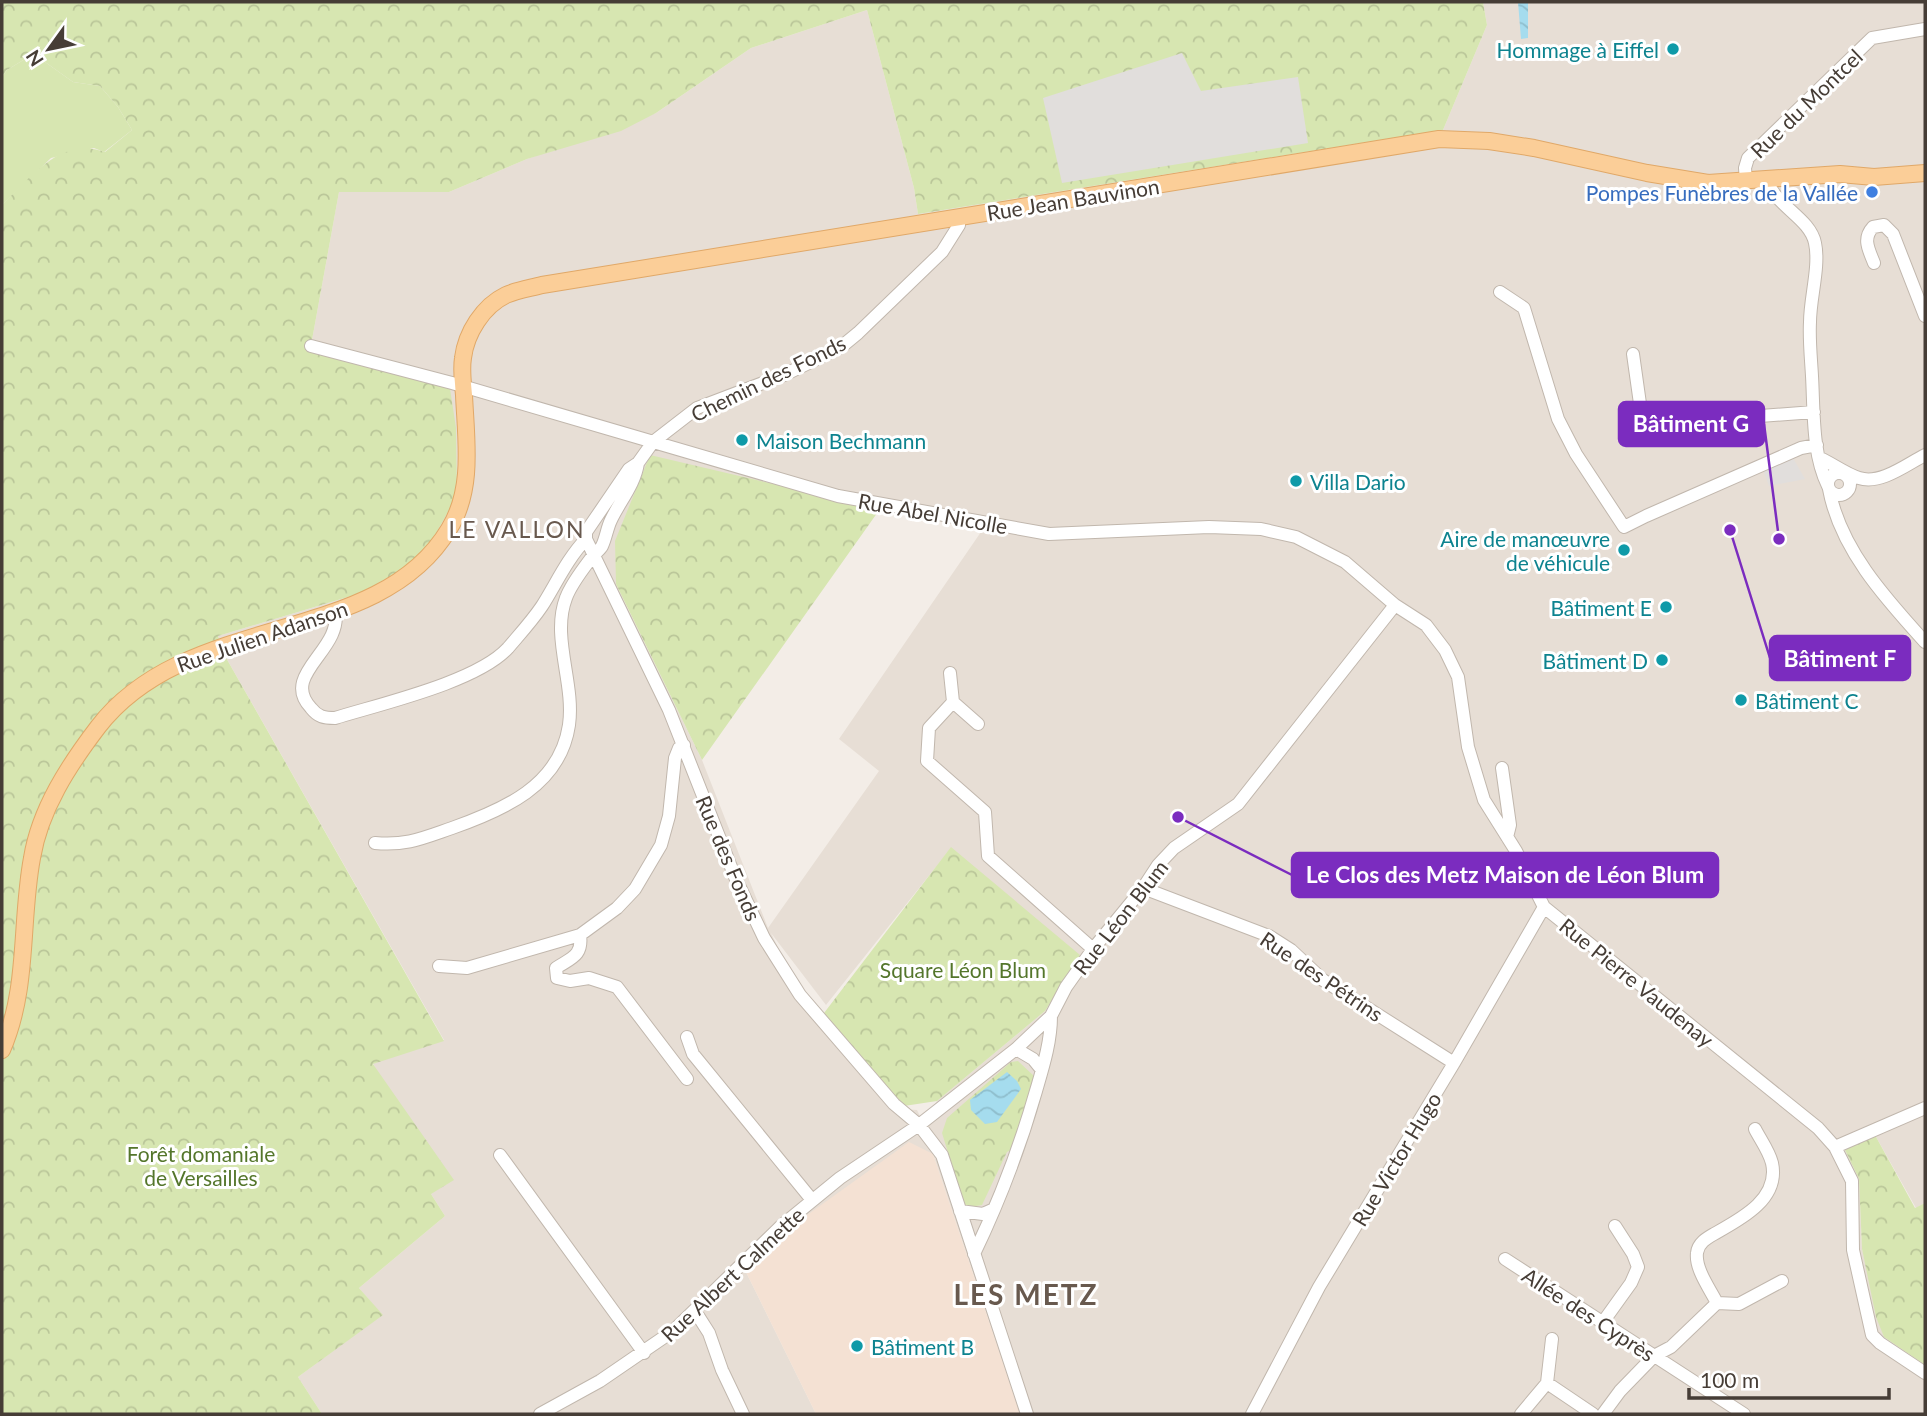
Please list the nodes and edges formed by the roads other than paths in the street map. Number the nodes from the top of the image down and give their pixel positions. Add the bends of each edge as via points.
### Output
1 (1925, 29) edge
2 (1925, 173) edge
3 (1767, 180) junction
4 (1746, 181) junction
5 (959, 217) junction
6 (1874, 263) dead end
7 (1921, 290) edge
8 (1500, 292) dead end
9 (1925, 316) edge
10 (311, 346) dead end
11 (1633, 354) dead end
12 (463, 387) junction
13 (1814, 412) junction
14 (653, 442) junction
15 (1819, 452) junction
16 (1925, 455) edge
17 (638, 463) junction
18 (1836, 467) junction
19 (1887, 475) junction
20 (1847, 476) junction
21 (1829, 488) junction
22 (1844, 494) junction
23 (586, 539) junction
24 (593, 555) junction
25 (1395, 605) junction
26 (335, 610) junction
27 (1924, 640) edge
28 (950, 673) dead end
29 (953, 702) junction
30 (978, 724) dead end
31 (684, 745) junction
32 (1502, 768) dead end
33 (1507, 837) junction
34 (375, 843) dead end
35 (1143, 888) junction
36 (1544, 907) junction
37 (580, 935) junction
38 (1093, 948) junction
39 (439, 966) dead end
40 (1051, 1016) junction
41 (687, 1037) dead end
42 (1016, 1049) junction
43 (2, 1050) edge
44 (1454, 1063) junction
45 (1042, 1070) junction
46 (687, 1079) dead end
47 (1925, 1108) edge
48 (919, 1125) junction
49 (1755, 1129) dead end
50 (1835, 1147) junction
51 (500, 1155) dead end
52 (812, 1200) junction
53 (992, 1210) junction
54 (960, 1211) junction
55 (1615, 1226) dead end
56 (974, 1254) junction
57 (1505, 1259) dead end
58 (1782, 1281) dead end
59 (1717, 1303) junction
60 (695, 1311) junction
61 (1603, 1322) junction
62 (1552, 1339) dead end
63 (644, 1353) junction
64 (1654, 1356) junction
65 (1925, 1373) edge
66 (1547, 1382) junction
67 (540, 1414) edge
68 (743, 1414) edge
69 (1027, 1414) edge
70 (1252, 1414) edge
71 (1521, 1414) edge
72 (1593, 1414) edge
73 (1603, 1414) edge
74 (1744, 1414) edge

1 - 4 street, Rue du Montcel via 1872,38 1748,158
2 - 3 main road, Rue Jean Bauvinon
3 - 4 main road, Rue Jean Bauvinon
3 - 13 street via 1771,192 1815,241 1810,323
4 - 5 main road, Rue Jean Bauvinon via 1708,183 1534,148 1439,139
5 - 12 main road, Rue Jean Bauvinon via 542,285 506,295 482,314 469,335
5 - 14 street, Chemin des Fonds via 942,252 841,347 784,375 697,408
6 - 7 street via 1867,236 1873,227 1884,225 1894,234
7 - 9 street
8 - 15 street via 1524,308 1558,419 1624,527 1801,448
10 - 12 street, Rue Abel Nicolle
11 - 13 street via 1643,425
12 - 14 street, Rue Abel Nicolle
12 - 26 main road, Rue Julien Adanson via 467,475 452,525 414,572
13 - 15 street
14 - 17 street
14 - 25 street, Rue Abel Nicolle via 838,496 1049,534 1209,527 1285,534 1345,562
15 - 18 street
15 - 21 street
16 - 19 street
17 - 23 street via 629,469
17 - 24 street via 602,548
18 - 19 street via 1862,479
18 - 20 street
19 - 22 street
20 - 21 street via 1833,474
20 - 22 street via 1850,485
21 - 22 street
21 - 27 street via 1837,518 1860,561
23 - 24 street, Rue des Fonds
23 - 26 street via 505,651 444,683 323,718 303,699 300,689 333,634 338,621
24 - 31 street, Rue des Fonds
24 - 34 street via 567,596 561,615 569,726 546,775 510,805 488,815 397,845
25 - 33 street, Rue Pierre Vaudenay via 1426,625 1445,650 1458,677 1468,747 1484,800
25 - 35 street, Rue Léon Blum via 1254,787 1238,804 1174,848
26 - 43 main road, Rue Julien Adanson via 172,666 132,691 99,726 60,786 38,831 19,994
28 - 29 street
29 - 30 street
29 - 38 street via 929,728 927,761 985,812 988,856
31 - 37 street via 675,758 670,816 661,845 635,889
31 - 48 street, Rue des Fonds via 734,877 774,954 800,995 894,1104
32 - 33 street via 1510,825
33 - 36 street, Rue Pierre Vaudenay
35 - 38 street, Rue Léon Blum
35 - 44 street, Rue des Pétrins via 1269,936 1323,980
36 - 44 street, Rue Victor Hugo
36 - 50 street, Rue Pierre Vaudenay via 1818,1128
37 - 39 street via 467,968
37 - 46 street via 581,948 556,968 557,978 589,978 618,987
38 - 40 street, Rue Léon Blum
40 - 42 street, Rue Léon Blum
40 - 45 street
41 - 52 street via 693,1054
42 - 45 street
42 - 48 street, Rue Léon Blum
44 - 70 street, Rue Victor Hugo via 1319,1287
45 - 53 street via 1020,1148
47 - 50 street
48 - 52 street, Rue Albert Calmette
48 - 54 street, Rue des Fonds via 942,1155
49 - 59 street via 1771,1161 1774,1181 1765,1198 1704,1240 1697,1250 1697,1263
50 - 65 street, Rue Pierre Vaudenay via 1852,1181 1853,1250 1872,1335
51 - 63 street
52 - 60 street, Rue Albert Calmette via 762,1242
53 - 54 street via 983,1214
53 - 56 street
54 - 56 street, Rue des Fonds
55 - 61 street via 1638,1267 1632,1283
56 - 69 street, Rue des Fonds
57 - 61 street, Allée des Cyprès
58 - 59 street via 1739,1304
59 - 64 street via 1671,1347
60 - 63 street, Rue Albert Calmette
60 - 68 street
61 - 64 street, Allée des Cyprès
62 - 66 street
63 - 67 street, Rue Albert Calmette
64 - 73 street
64 - 74 street, Allée des Cyprès
66 - 71 street
66 - 72 street

